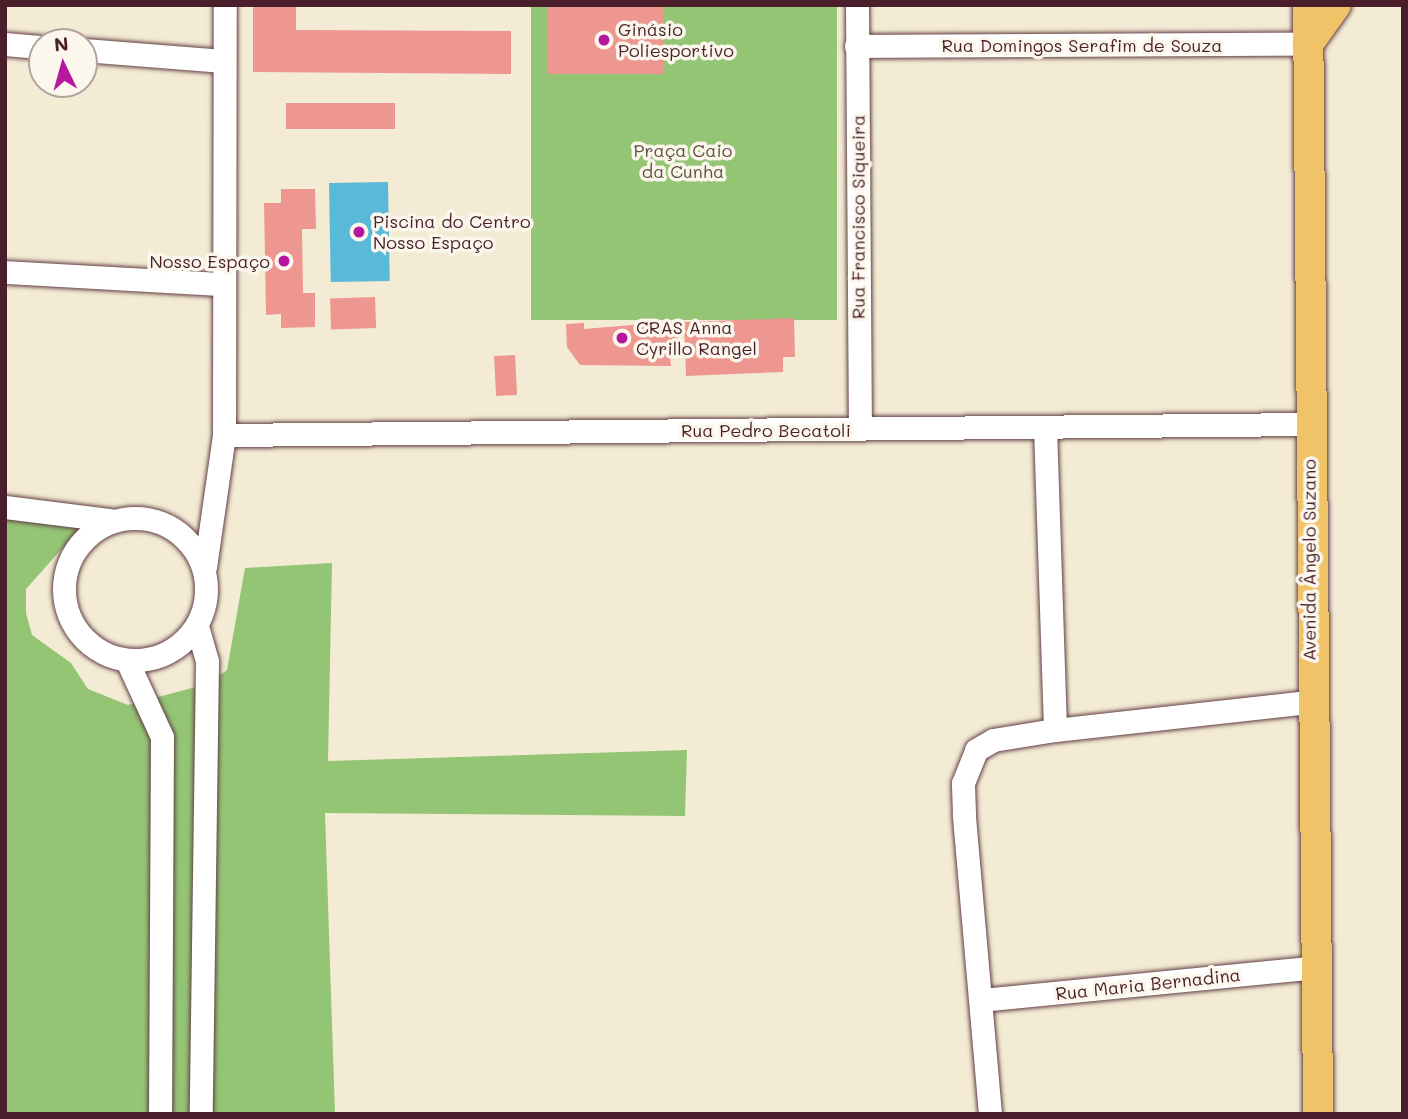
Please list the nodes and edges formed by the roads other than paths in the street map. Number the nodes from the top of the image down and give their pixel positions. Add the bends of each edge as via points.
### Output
1 (225, 5) edge
2 (857, 5) edge
3 (1308, 5) edge
4 (1336, 5) edge
5 (5, 44) edge
6 (1308, 44) junction
7 (28, 46) edge
8 (856, 46) junction
9 (98, 51) edge
10 (224, 61) junction
11 (5, 272) edge
12 (222, 285) junction
13 (1308, 424) junction
14 (1045, 427) junction
15 (860, 429) junction
16 (224, 435) junction
17 (5, 507) edge
18 (110, 520) junction
19 (205, 568) junction
20 (197, 626) junction
21 (128, 663) junction
22 (1310, 702) junction
23 (1055, 730) junction
24 (1315, 967) junction
25 (981, 1000) junction
26 (160, 1114) edge
27 (201, 1114) edge
28 (990, 1114) edge
29 (1318, 1114) edge

1 - 10 street
2 - 8 street, Rua Francisco Siqueira
3 - 6 main road, Avenida Ângelo Suzano
4 - 6 main road
5 - 7 street
6 - 8 street, Rua Domingos Serafim de Souza
6 - 13 main road, Avenida Ângelo Suzano
8 - 15 street, Rua Francisco Siqueira
9 - 10 street
10 - 12 street
11 - 12 street
12 - 16 street
13 - 14 street, Rua Pedro Becatoli
13 - 22 main road, Avenida Ângelo Suzano
14 - 15 street, Rua Pedro Becatoli
14 - 23 street
15 - 16 street, Rua Pedro Becatoli
16 - 19 street
17 - 18 street
18 - 19 street via 137,517 166,524 190,541
18 - 21 street via 77,548 66,565 63,595 72,624 92,646
19 - 20 street via 207,597
20 - 21 street via 177,648
20 - 27 street via 207,662
21 - 26 street via 162,737
22 - 23 street
22 - 24 main road, Avenida Ângelo Suzano
23 - 25 street via 993,740 967,764 964,814
24 - 25 street, Rua Maria Bernadina
24 - 29 main road, Avenida Ângelo Suzano
25 - 28 street

